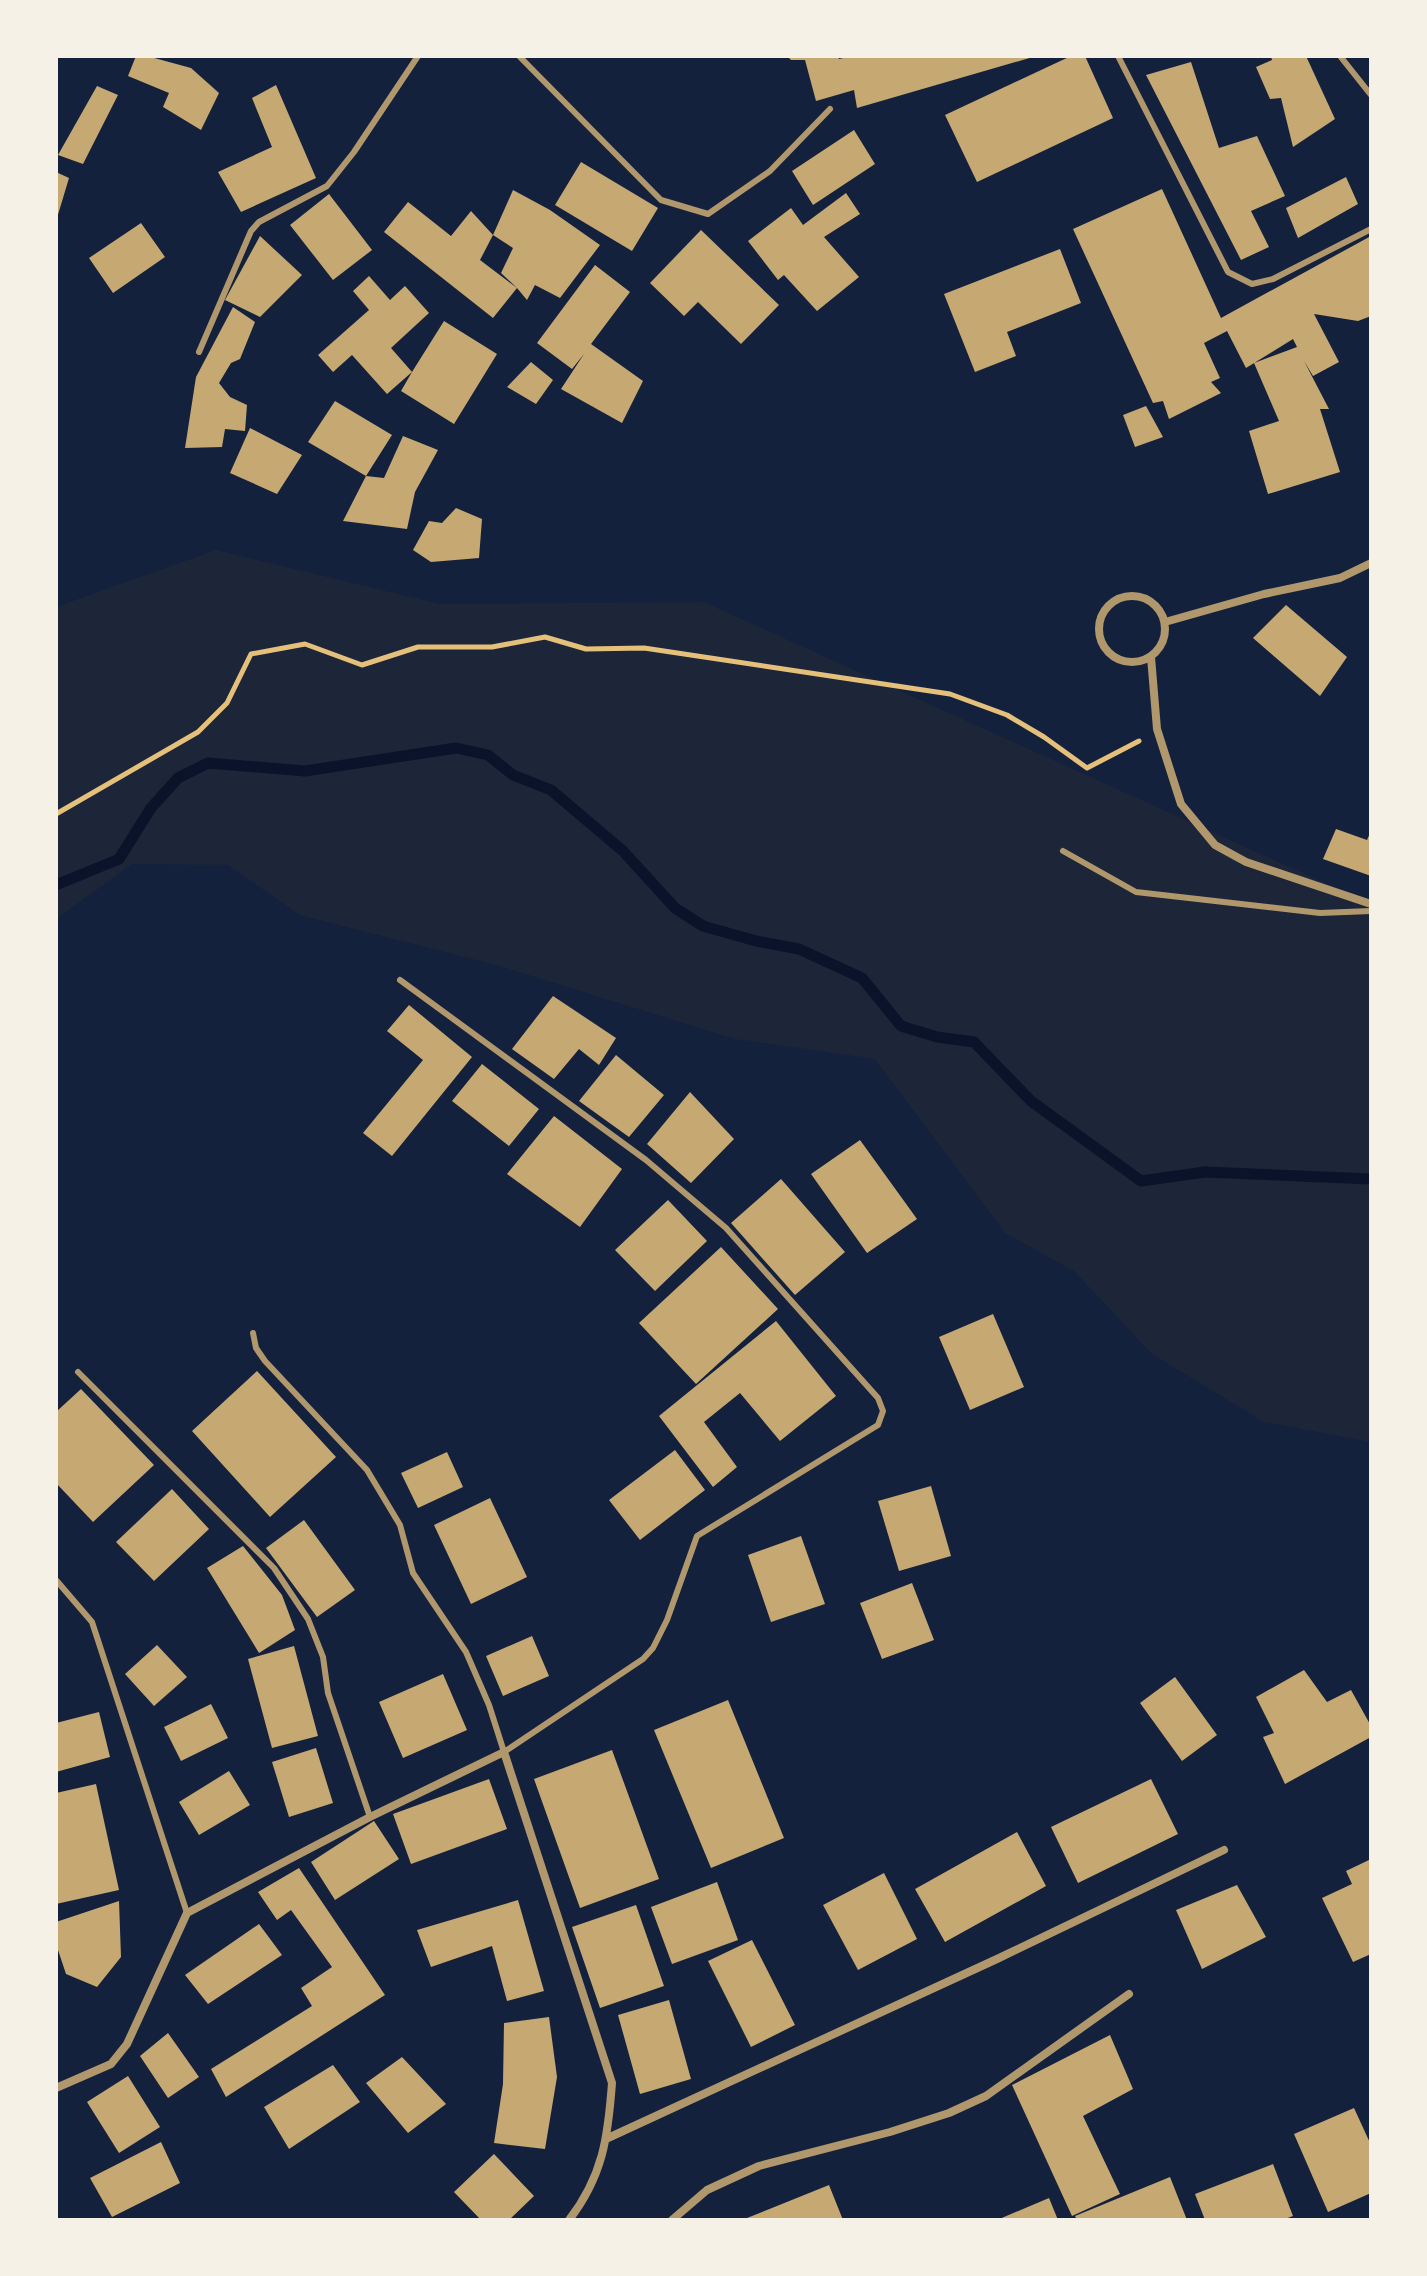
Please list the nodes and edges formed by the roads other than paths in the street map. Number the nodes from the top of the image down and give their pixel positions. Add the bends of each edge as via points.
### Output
1 (418, 56) edge
2 (519, 56) edge
3 (1118, 56) edge
4 (1340, 56) edge
5 (1371, 95) edge
6 (830, 109) dead end
7 (1371, 229) edge
8 (199, 352) dead end
9 (1371, 563) edge
10 (1165, 622) junction
11 (1151, 657) junction
12 (1063, 851) dead end
13 (1371, 904) edge
14 (1371, 911) edge
15 (400, 980) dead end
16 (253, 1333) dead end
17 (78, 1372) dead end
18 (56, 1580) edge
19 (504, 1752) junction
20 (370, 1817) junction
21 (1224, 1850) dead end
22 (187, 1913) junction
23 (1129, 1994) dead end
24 (56, 2088) edge
25 (608, 2138) junction
26 (569, 2220) edge
27 (672, 2220) edge

1 - 8 lane via 327,186 251,231
2 - 6 lane via 661,200 708,214 770,171
3 - 7 lane via 1228,272 1252,284 1273,279
4 - 5 lane
9 - 10 street via 1340,578
10 - 11 street via 1161,648
10 - 11 street via 1151,601 1125,596 1104,611 1099,623 1104,648 1114,657 1126,663
11 - 13 street via 1157,729 1181,804 1215,845 1246,862
12 - 14 lane via 1136,892 1320,913
15 - 19 lane via 646,1160 726,1228 878,1398 883,1411 878,1425 697,1536 653,1648
16 - 19 lane via 265,1361 367,1470 400,1525 413,1573 466,1652
17 - 20 lane via 274,1568 308,1619
18 - 22 lane via 92,1622
19 - 20 street
19 - 25 street via 612,2083
20 - 22 street
21 - 25 street
22 - 24 street via 127,2044 111,2064
23 - 27 street via 986,2096 890,2132 759,2166 707,2190
25 - 26 street via 585,2199

